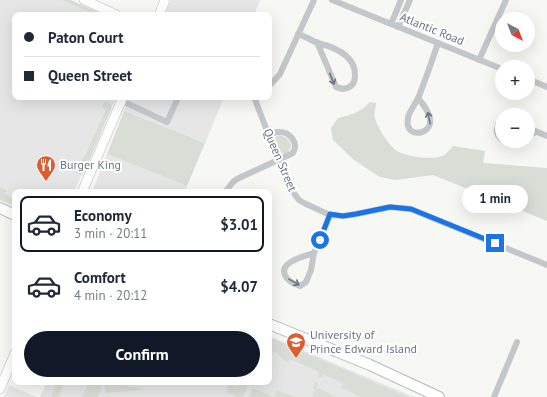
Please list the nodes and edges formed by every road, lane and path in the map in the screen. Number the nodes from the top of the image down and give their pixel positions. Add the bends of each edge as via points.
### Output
1 (84, 0) edge
2 (165, 0) edge
3 (314, 0) edge
4 (332, 0) edge
5 (401, 0) edge
6 (410, 0) edge
7 (506, 0) edge
8 (110, 12) edge
9 (160, 12) edge
10 (391, 24) junction
11 (398, 27) junction
12 (298, 34) junction
13 (317, 42) junction
14 (438, 43) junction
15 (479, 60) junction
16 (495, 66) edge
17 (535, 82) edge
18 (272, 83) edge
19 (547, 87) edge
20 (418, 98) junction
21 (122, 100) edge
22 (124, 100) edge
23 (177, 100) dead end
24 (255, 100) edge
25 (537, 132) edge
26 (269, 134) junction
27 (547, 136) edge
28 (278, 160) junction
29 (83, 189) edge
30 (227, 189) edge
31 (0, 208) edge
32 (12, 214) edge
33 (330, 214) junction
34 (314, 252) junction
35 (547, 264) edge
36 (272, 325) edge
37 (517, 342) dead end
38 (12, 360) edge
39 (0, 389) edge
40 (439, 397) edge
41 (494, 397) edge

1 - 8 main road
2 - 9 main road
3 - 12 street
4 - 10 street, Atlantic Road
5 - 10 street
6 - 11 street
7 - 15 street
10 - 11 street, Atlantic Road
11 - 14 street, Atlantic Road
12 - 13 street
12 - 18 street via 280,74
13 -> 13 street via 336,87 343,89 352,85 355,72 348,58 342,52
14 - 15 street, Atlantic Road
14 - 20 street
15 - 16 street, Atlantic Road
17 - 19 street
20 -> 20 street via 412,107 407,125 410,130 421,133 430,124 430,118
21 - 29 main road
22 - 23 street via 167,122
24 - 26 street, Queen Street
25 - 27 street
26 - 28 street, Queen Street
26 - 28 street via 285,133 295,142 296,148 293,153
28 - 30 street via 237,179
28 - 33 street, Queen Street via 288,185 299,200
31 - 32 main road
33 - 34 street
33 - 35 street, Queen Street via 343,216 390,207 411,209
34 -> 34 street via 286,265 285,276 300,286 306,282
36 - 40 main road via 370,365
37 - 41 street
38 - 39 main road

